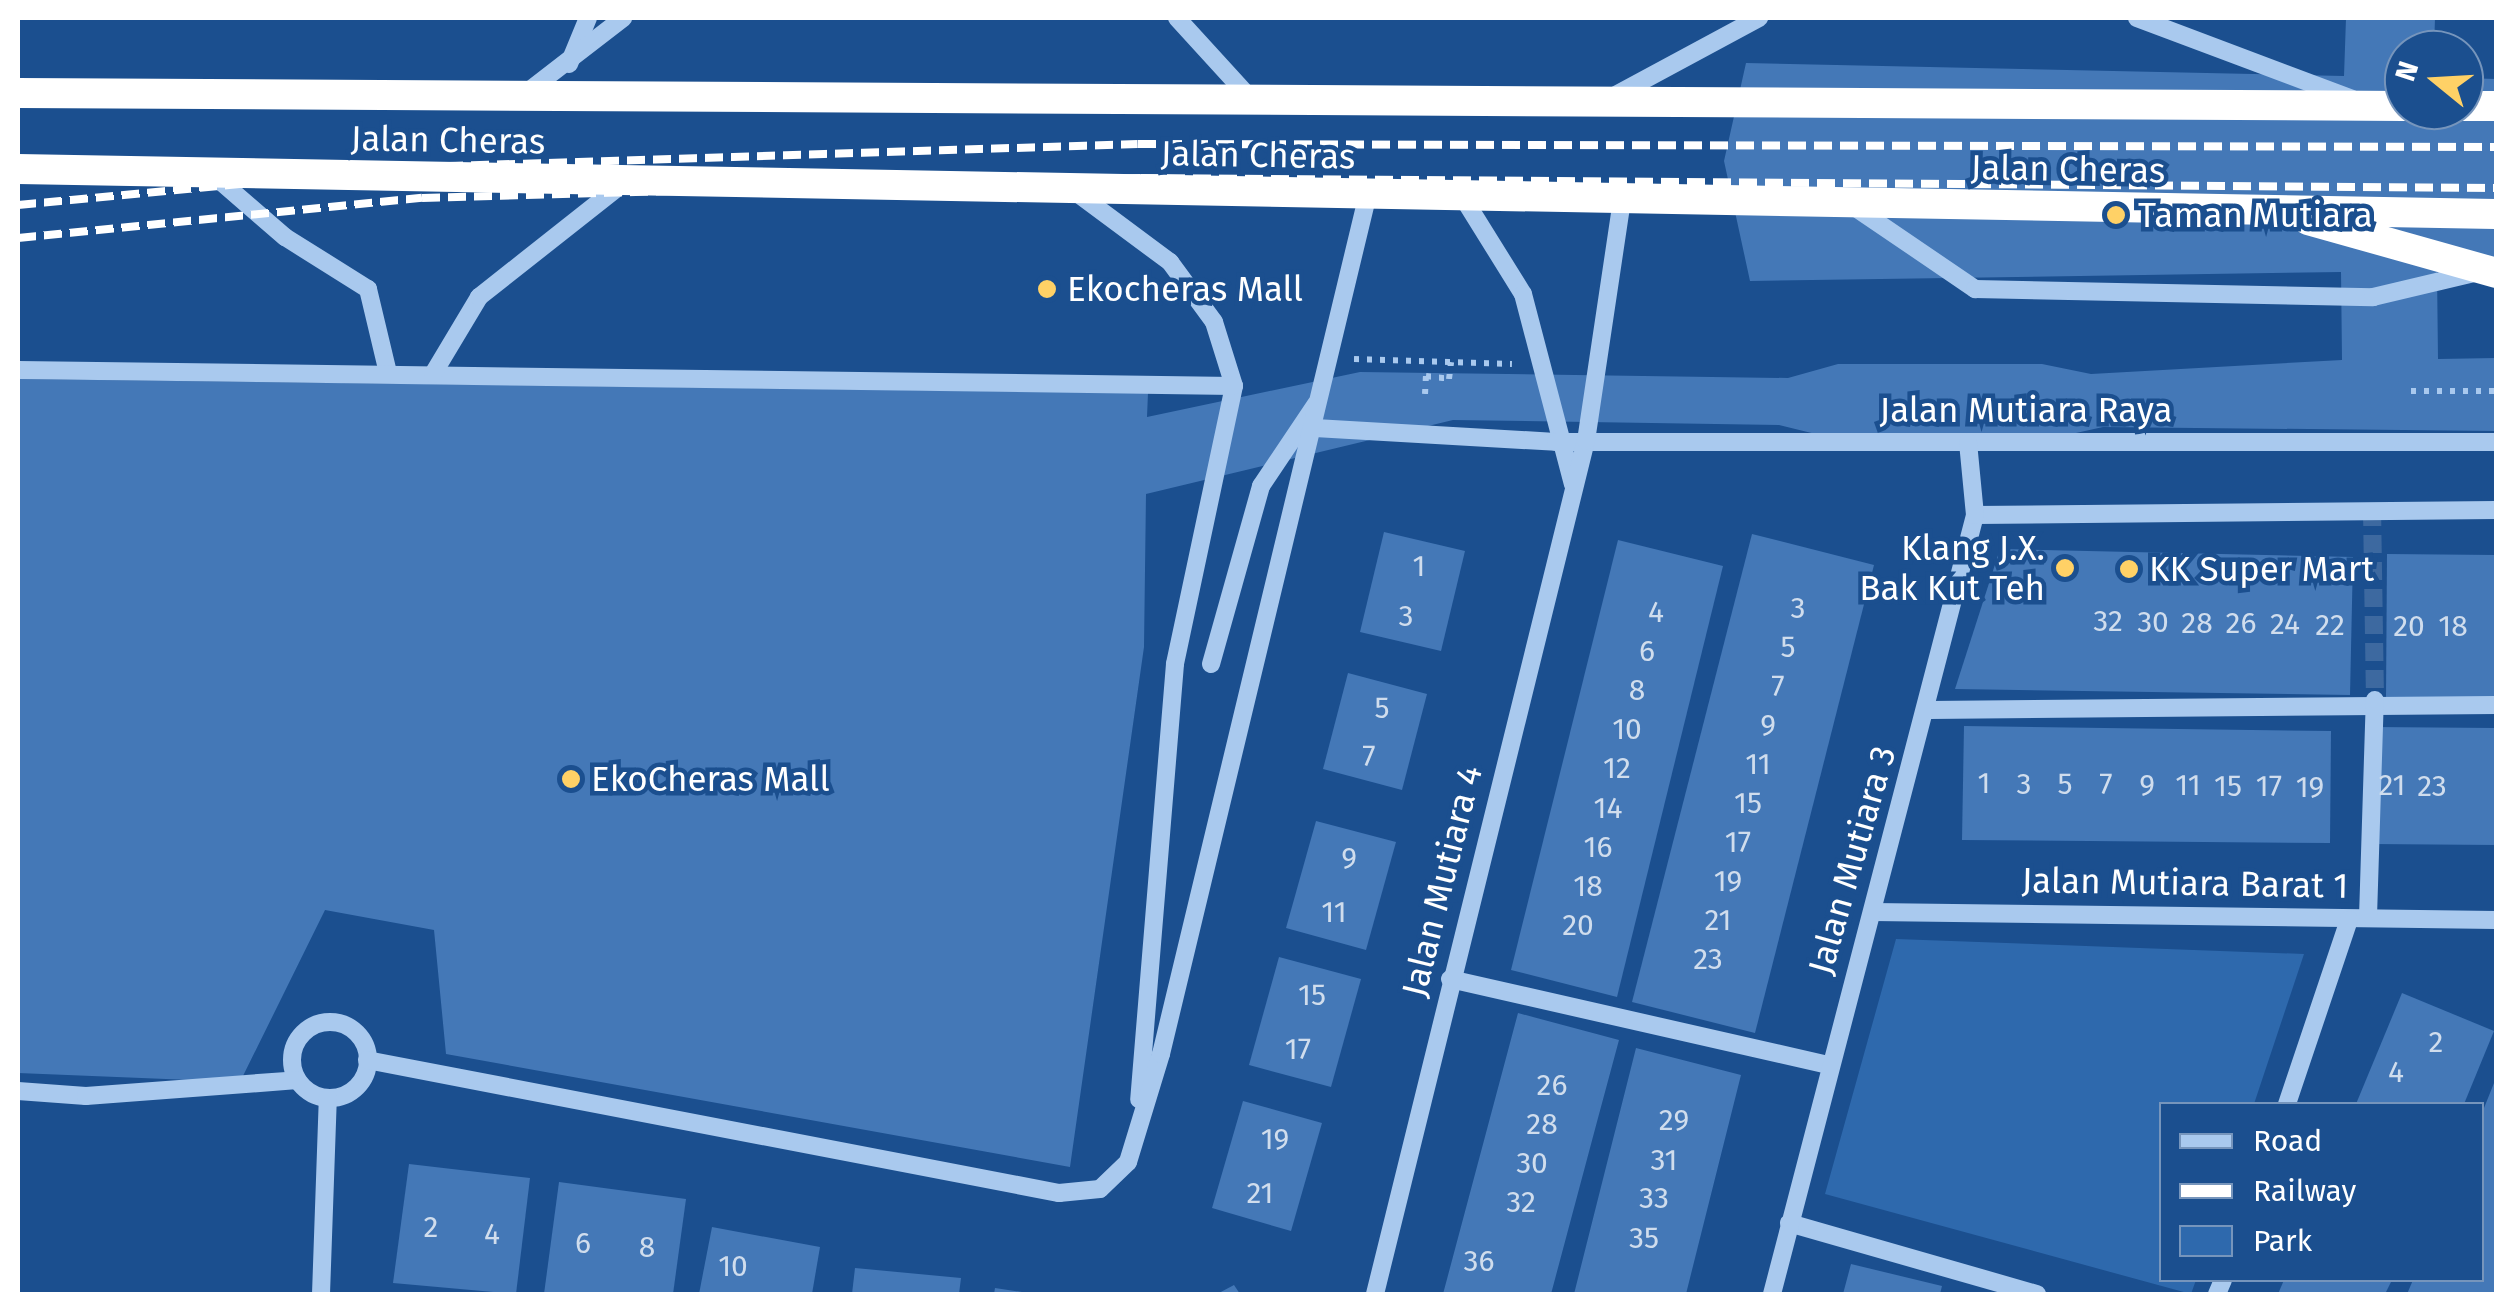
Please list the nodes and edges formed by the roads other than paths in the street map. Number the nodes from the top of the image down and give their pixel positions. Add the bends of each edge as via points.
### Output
1 (588, 18) edge
2 (624, 18) edge
3 (1176, 18) edge
4 (1759, 18) edge
5 (2137, 18) edge
6 (568, 64) junction
7 (18, 94) edge
8 (522, 96) junction
9 (1251, 100) junction
10 (1605, 102) junction
11 (2368, 106) junction
12 (2384, 106) edge
13 (18, 170) edge
14 (210, 173) junction
15 (626, 181) junction
16 (1070, 189) junction
17 (1368, 194) junction
18 (1462, 196) junction
19 (1622, 199) junction
20 (1848, 203) junction
21 (2275, 210) junction
22 (2496, 214) edge
23 (2485, 273) edge
24 (18, 370) edge
25 (388, 374) junction
26 (433, 374) junction
27 (1234, 386) junction
28 (1325, 391) junction
29 (1316, 428) junction
30 (1586, 441) junction
31 (1556, 442) junction
32 (1968, 442) junction
33 (2496, 442) edge
34 (1573, 485) junction
35 (2496, 510) edge
36 (1975, 515) junction
37 (1211, 664) dead end
38 (2375, 700) junction
39 (2496, 705) edge
40 (1928, 710) junction
41 (1873, 912) junction
42 (2358, 918) junction
43 (2496, 920) edge
44 (1450, 978) junction
45 (368, 1060) junction
46 (1829, 1065) junction
47 (298, 1080) junction
48 (18, 1090) edge
49 (328, 1098) junction
50 (2289, 1102) edge
51 (1139, 1115) junction
52 (1789, 1223) junction
53 (321, 1294) edge
54 (1375, 1294) edge
55 (1772, 1294) edge
56 (2037, 1294) edge

1 - 6 street
2 - 6 street
3 - 9 street
4 - 10 street
5 - 11 street
6 - 8 street
7 - 8 highway, Jalan Cheras
8 - 9 highway, Jalan Cheras
9 - 10 highway, Jalan Cheras
10 - 11 highway, Jalan Cheras
11 - 12 highway, Jalan Cheras
13 - 14 highway, Jalan Cheras
14 - 15 highway, Jalan Cheras
14 - 25 street via 284,237 368,288
15 - 16 highway, Jalan Cheras
15 - 26 street via 479,297
16 - 17 highway, Jalan Cheras
16 - 27 street via 1170,262 1214,322
17 - 18 highway, Jalan Cheras
17 - 28 street
18 - 19 highway, Jalan Cheras
18 - 31 street via 1524,294
19 - 20 highway, Jalan Cheras
19 - 30 street, Jalan Mutiara 4 via 1602,282
20 - 21 highway, Jalan Cheras
20 - 23 street via 1975,289 2373,297
21 - 22 highway, Jalan Cheras
21 - 23 highway
24 - 25 street
25 - 26 street
26 - 27 street
27 - 51 street via 1176,664
28 - 29 street
28 - 37 street via 1261,486
29 - 31 street, Jalan Mutiara Raya
29 - 51 street
30 - 31 street, Jalan Mutiara Raya
30 - 32 street, Jalan Mutiara Raya
30 - 34 street, Jalan Mutiara 4
31 - 34 street
32 - 33 street, Jalan Mutiara Raya
32 - 36 street, Jalan Mutiara 3
34 - 44 street, Jalan Mutiara 4
35 - 36 street
36 - 40 street, Jalan Mutiara 3
38 - 39 street
38 - 40 street
38 - 42 street
40 - 41 street, Jalan Mutiara 3
41 - 42 street, Jalan Mutiara Barat 1
41 - 46 street, Jalan Mutiara 3
42 - 43 street, Jalan Mutiara Barat 1
42 - 50 street
44 - 46 street
44 - 54 street, Jalan Mutiara 4
45 - 47 street via 351,1028 315,1025 292,1055
45 - 49 street via 352,1091
45 - 51 street via 1059,1193 1100,1189 1128,1162
46 - 52 street, Jalan Mutiara 3
47 - 48 street via 86,1096
47 - 49 street
49 - 53 street
52 - 55 street, Jalan Mutiara 3
52 - 56 street

